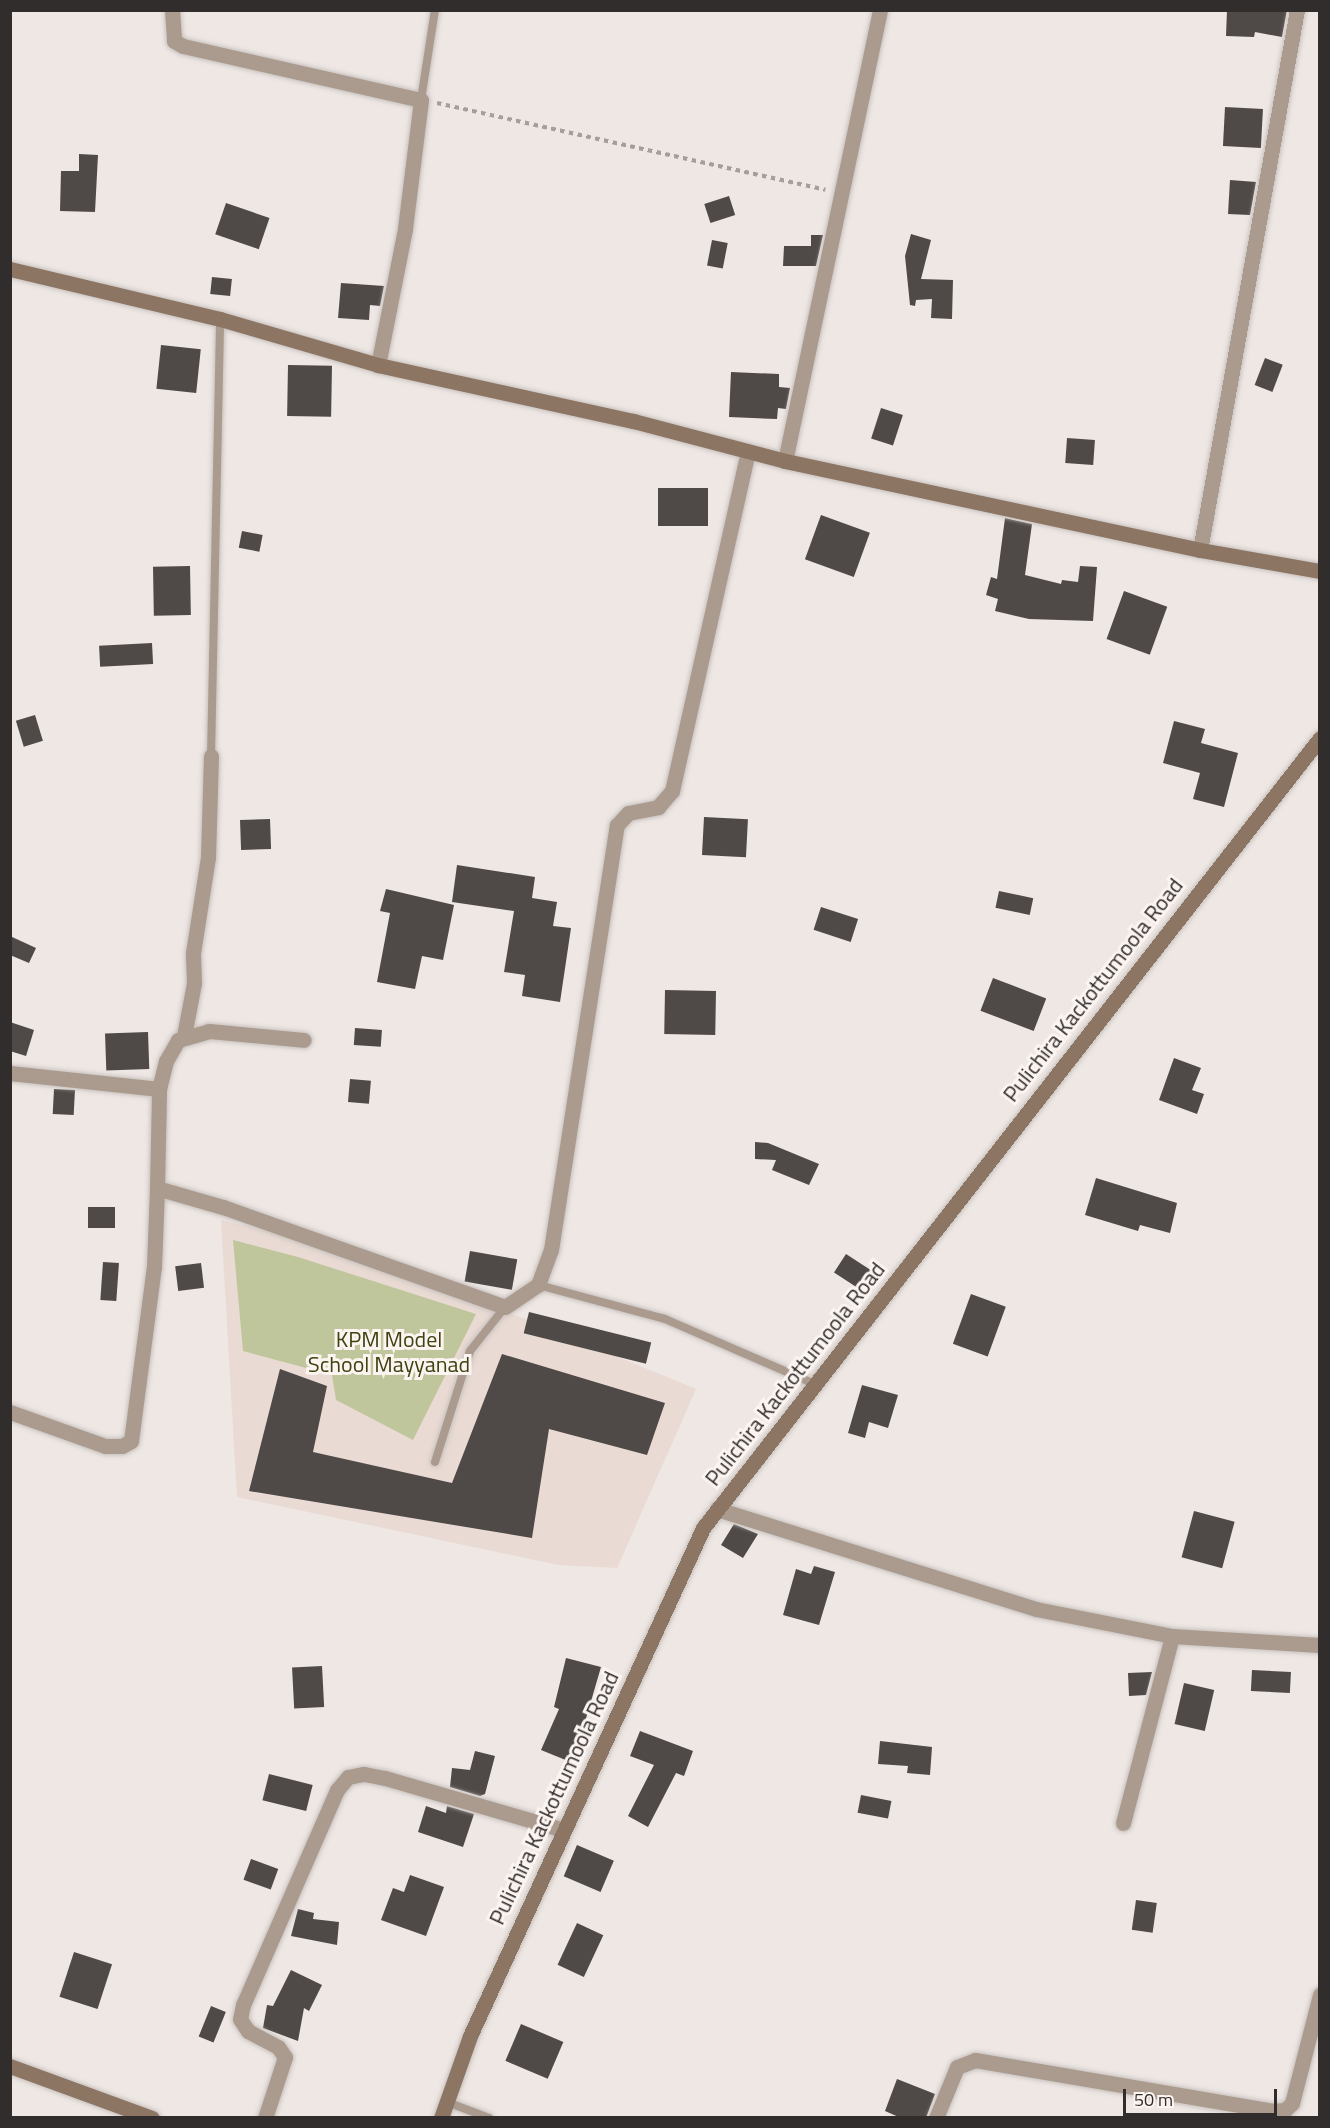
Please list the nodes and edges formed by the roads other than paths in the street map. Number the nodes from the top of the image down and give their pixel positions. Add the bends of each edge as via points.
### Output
1 (172, 10) edge
2 (435, 10) edge
3 (880, 10) edge
4 (1297, 10) edge
5 (421, 100) junction
6 (10, 269) edge
7 (220, 319) junction
8 (378, 365) junction
9 (748, 451) junction
10 (784, 461) junction
11 (1200, 550) junction
12 (1320, 571) edge
13 (1320, 738) edge
14 (211, 756) joint
15 (184, 1036) junction
16 (304, 1040) dead end
17 (10, 1073) edge
18 (159, 1089) junction
19 (157, 1188) junction
20 (538, 1285) junction
21 (505, 1307) junction
22 (817, 1385) junction
23 (10, 1412) edge
24 (435, 1462) dead end
25 (717, 1509) junction
26 (1172, 1636) junction
27 (1320, 1645) edge
28 (1123, 1823) dead end
29 (564, 1830) junction
30 (1320, 1995) edge
31 (10, 2066) edge
32 (447, 2102) junction
33 (152, 2118) edge
34 (265, 2118) edge
35 (441, 2118) edge
36 (489, 2118) edge
37 (936, 2118) edge

1 - 5 street via 174,41 183,46
2 - 5 lane
3 - 10 street
4 - 11 street
5 - 8 street via 405,229
6 - 7 main road
7 - 8 main road
7 - 14 lane
8 - 9 main road
9 - 10 main road
9 - 20 street via 672,791 658,807 628,813 617,825 551,1251
10 - 11 main road
11 - 12 main road
13 - 22 main road, Pulichira Kackottumoola Road
14 - 15 street via 208,857
15 - 16 street via 209,1031
15 - 18 street via 166,1061
17 - 18 street
18 - 19 street
19 - 21 street via 224,1207
19 - 23 street via 154,1267 131,1441 122,1446 105,1446
20 - 21 street
20 - 22 lane via 665,1319
21 - 24 lane via 470,1351
22 - 25 main road, Pulichira Kackottumoola Road
25 - 26 street via 1036,1609
25 - 29 main road, Pulichira Kackottumoola Road via 703,1528
26 - 27 street
26 - 28 street
29 - 32 main road, Pulichira Kackottumoola Road via 470,2036
29 - 34 street via 385,1778 364,1774 348,1777 337,1790 243,2005 240,2019 248,2031 278,2047 285,2057
30 - 37 street via 1292,2103 1285,2110 1261,2110 975,2060 957,2067
31 - 33 main road
32 - 35 main road, Pulichira Kackottumoola Road
32 - 36 lane

